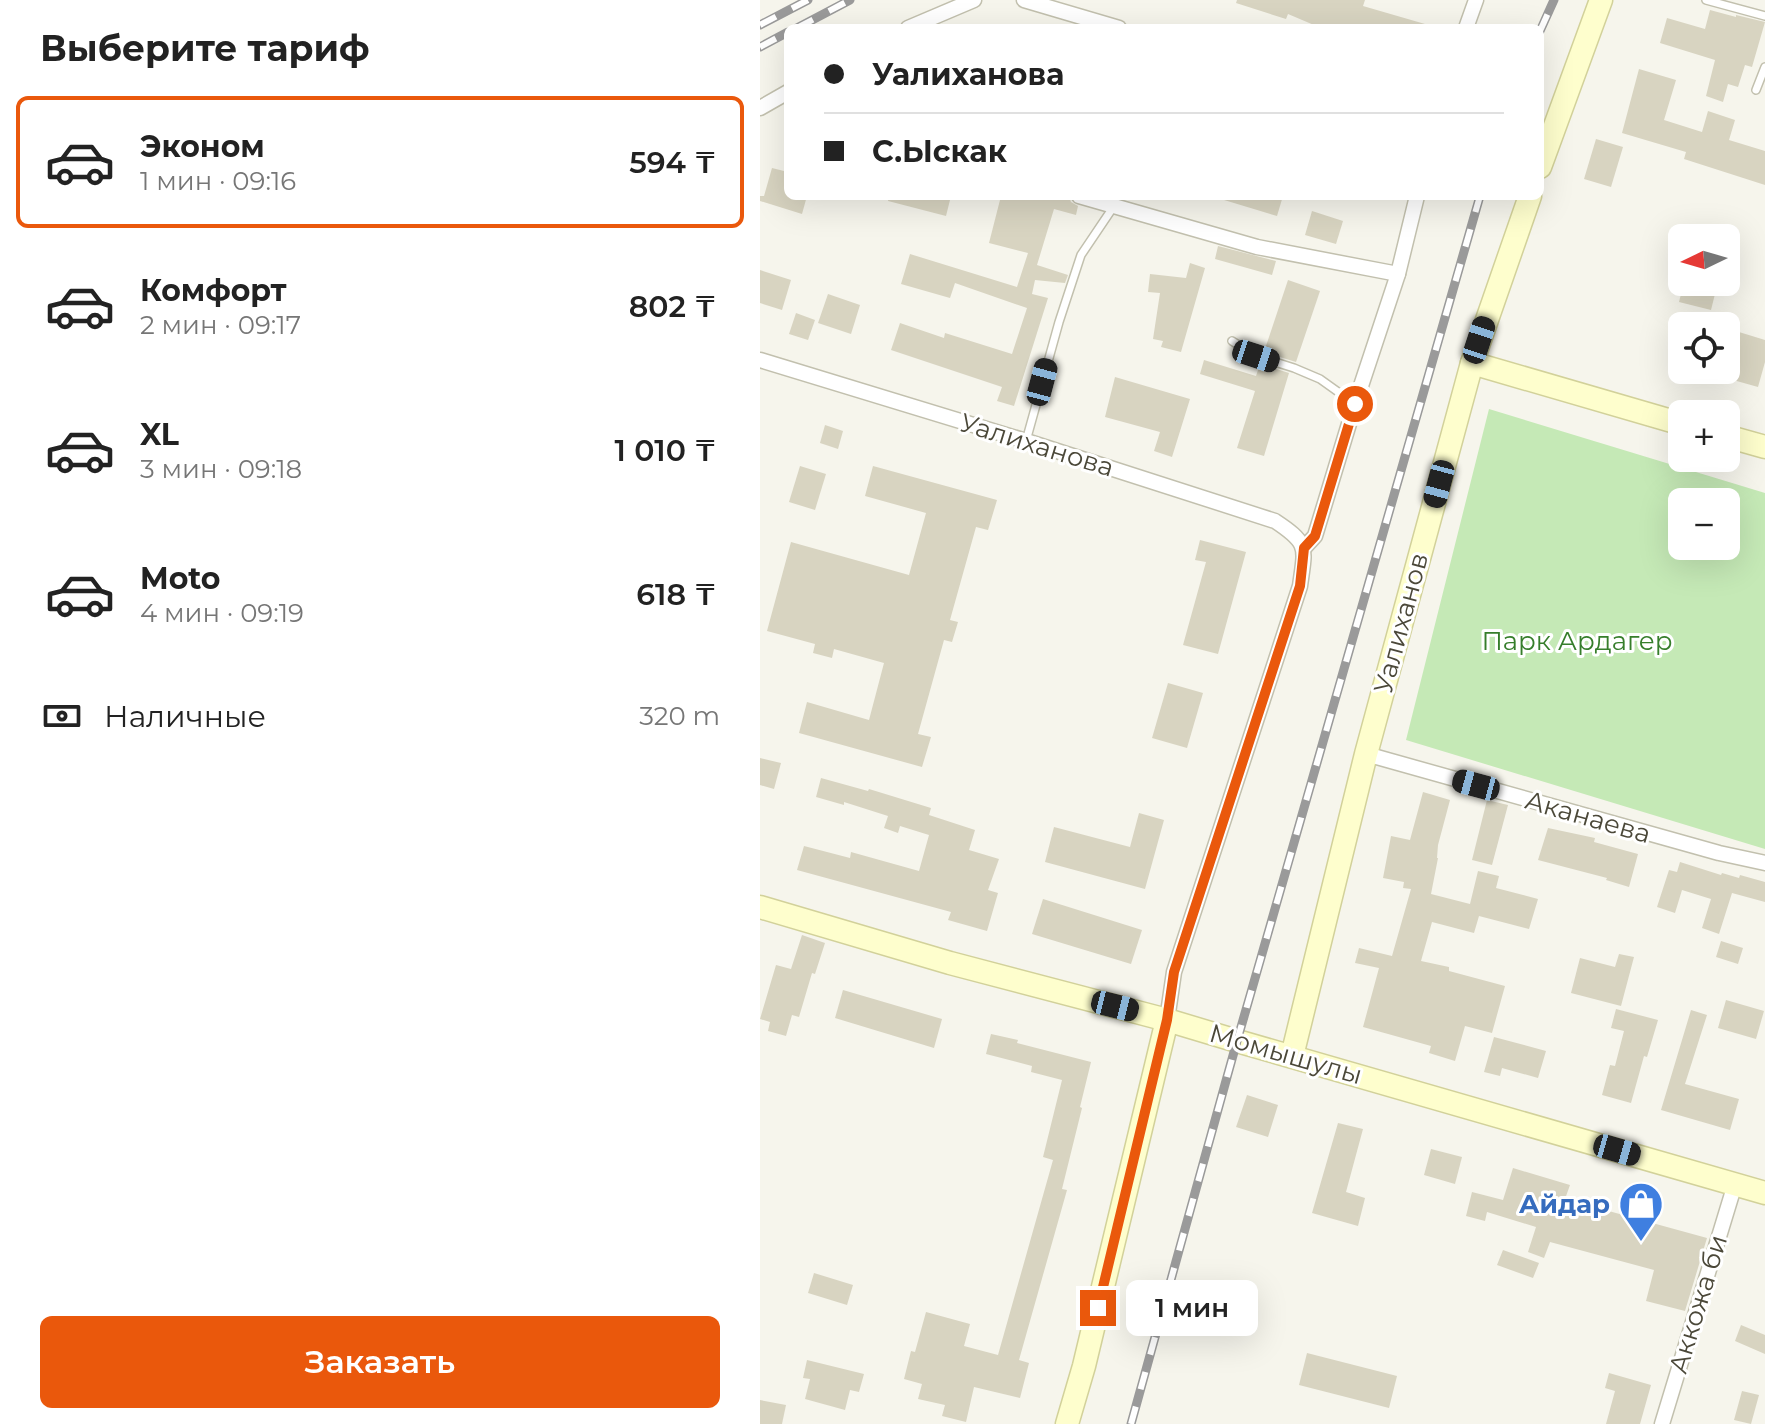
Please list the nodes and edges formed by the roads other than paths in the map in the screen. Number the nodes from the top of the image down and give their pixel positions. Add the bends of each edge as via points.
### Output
1 (974, 0) edge
2 (1024, 0) edge
3 (1476, 0) edge
4 (1601, 0) edge
5 (1706, 0) edge
6 (1765, 16) edge
7 (917, 24) edge
8 (1105, 24) edge
9 (1467, 24) edge
10 (1765, 67) edge
11 (1756, 90) dead end
12 (784, 94) edge
13 (766, 104) edge
14 (1544, 156) edge
15 (1093, 200) edge
16 (1416, 200) edge
17 (1529, 200) edge
18 (1114, 206) junction
19 (1398, 274) junction
20 (1232, 341) dead end
21 (760, 360) edge
22 (1472, 363) junction
23 (1355, 404) junction
24 (1668, 420) edge
25 (1740, 440) edge
26 (1026, 441) junction
27 (1765, 447) edge
28 (1304, 548) junction
29 (1366, 754) junction
30 (1765, 863) edge
31 (760, 907) edge
32 (1167, 1020) junction
33 (1292, 1056) junction
34 (1735, 1184) junction
35 (1765, 1193) edge
36 (1067, 1424) edge
37 (1662, 1424) edge

1 - 7 street
2 - 8 street
3 - 9 street
4 - 14 street
5 - 6 lane
10 - 11 lane
12 - 13 street
15 - 18 street
16 - 19 street
17 - 22 street, Уалиханов
18 - 19 street via 1257,247
18 - 26 lane via 1081,255
19 - 23 street
20 - 23 lane via 1256,356 1320,379
21 - 26 street, Уалиханова
22 - 24 street
22 - 29 street, Уалиханов
23 - 28 street via 1315,536
25 - 27 street
26 - 28 street, Уалиханова via 1275,521 1295,534
28 - 32 street via 1300,586 1174,972
29 - 30 street, Аканаева
29 - 33 street, Уалиханов
31 - 32 street, Момышулы
32 - 33 street, Момышулы
32 - 36 street
33 - 34 street, Момышулы
34 - 35 street, Момышулы
34 - 37 street, Аккожа би

